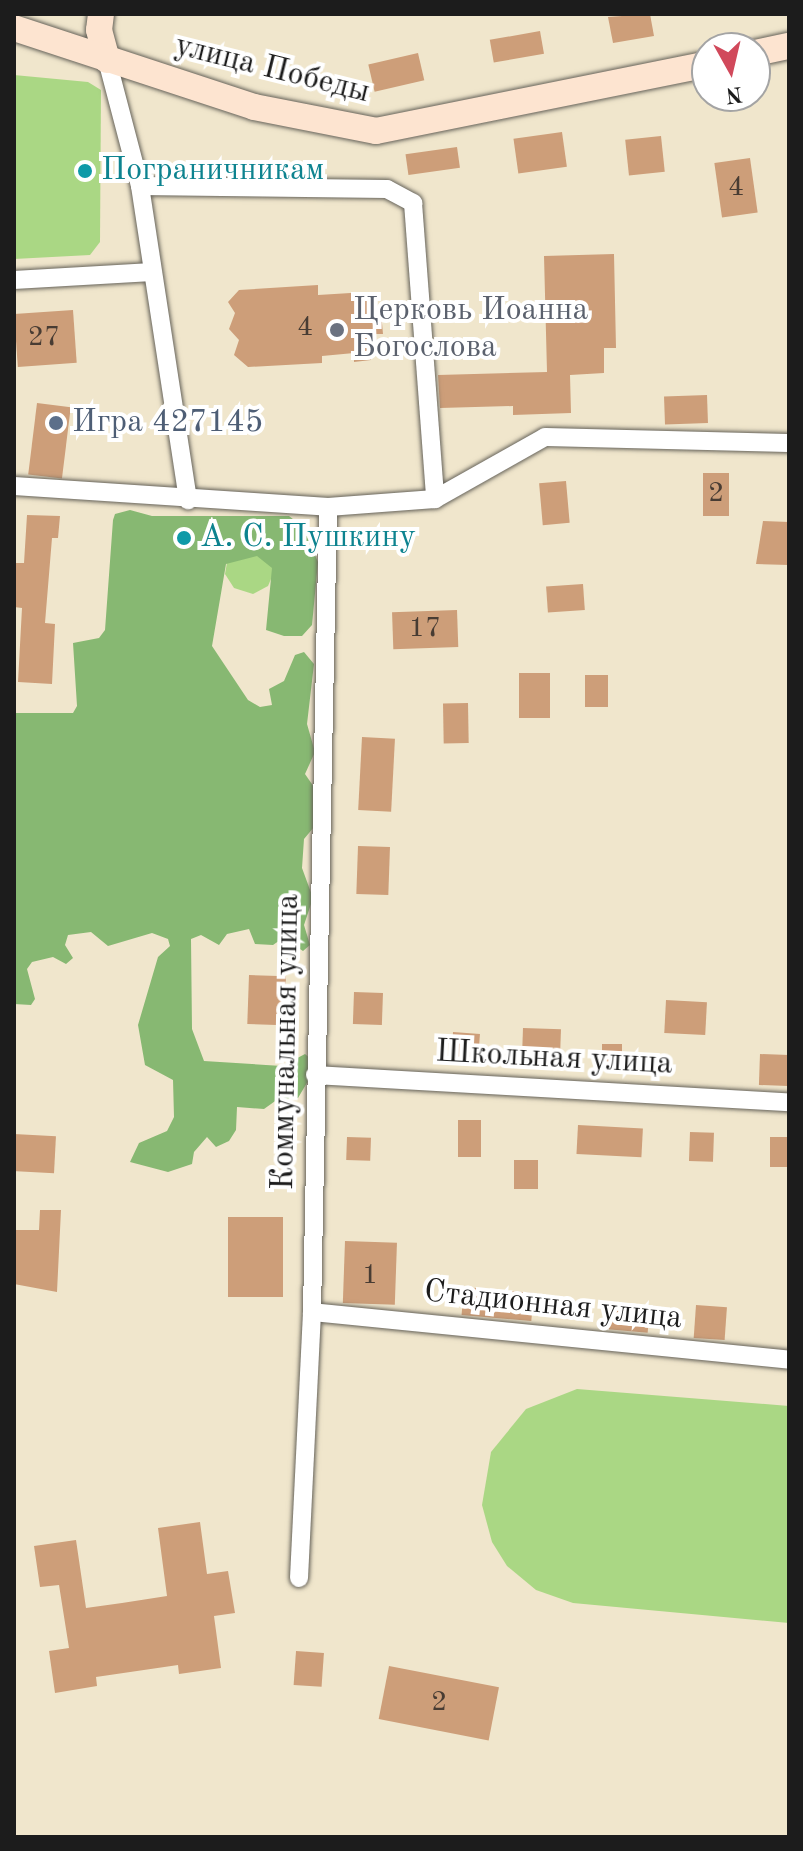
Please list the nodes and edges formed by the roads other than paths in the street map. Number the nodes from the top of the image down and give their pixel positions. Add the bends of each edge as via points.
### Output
1 (101, 14) edge
2 (14, 28) edge
3 (107, 60) junction
4 (691, 67) edge
5 (140, 186) junction
6 (152, 272) junction
7 (14, 280) edge
8 (789, 443) edge
9 (14, 486) edge
10 (435, 499) junction
11 (188, 500) junction
12 (328, 507) junction
13 (315, 1075) junction
14 (789, 1102) edge
15 (312, 1312) junction
16 (789, 1360) edge
17 (299, 1578) dead end

1 - 3 main road via 99,30
2 - 3 main road, улица Победы
3 - 4 main road, улица Победы via 298,118 376,131
3 - 5 street
5 - 6 street
5 - 10 street via 387,189 413,203
6 - 7 street
6 - 11 street
8 - 10 street via 545,437
9 - 11 street
10 - 12 street
11 - 12 street
12 - 13 street, Коммунальная улица
13 - 14 street, Школьная улица
13 - 15 street, Коммунальная улица
15 - 16 street, Стадионная улица
15 - 17 street, Коммунальная улица

